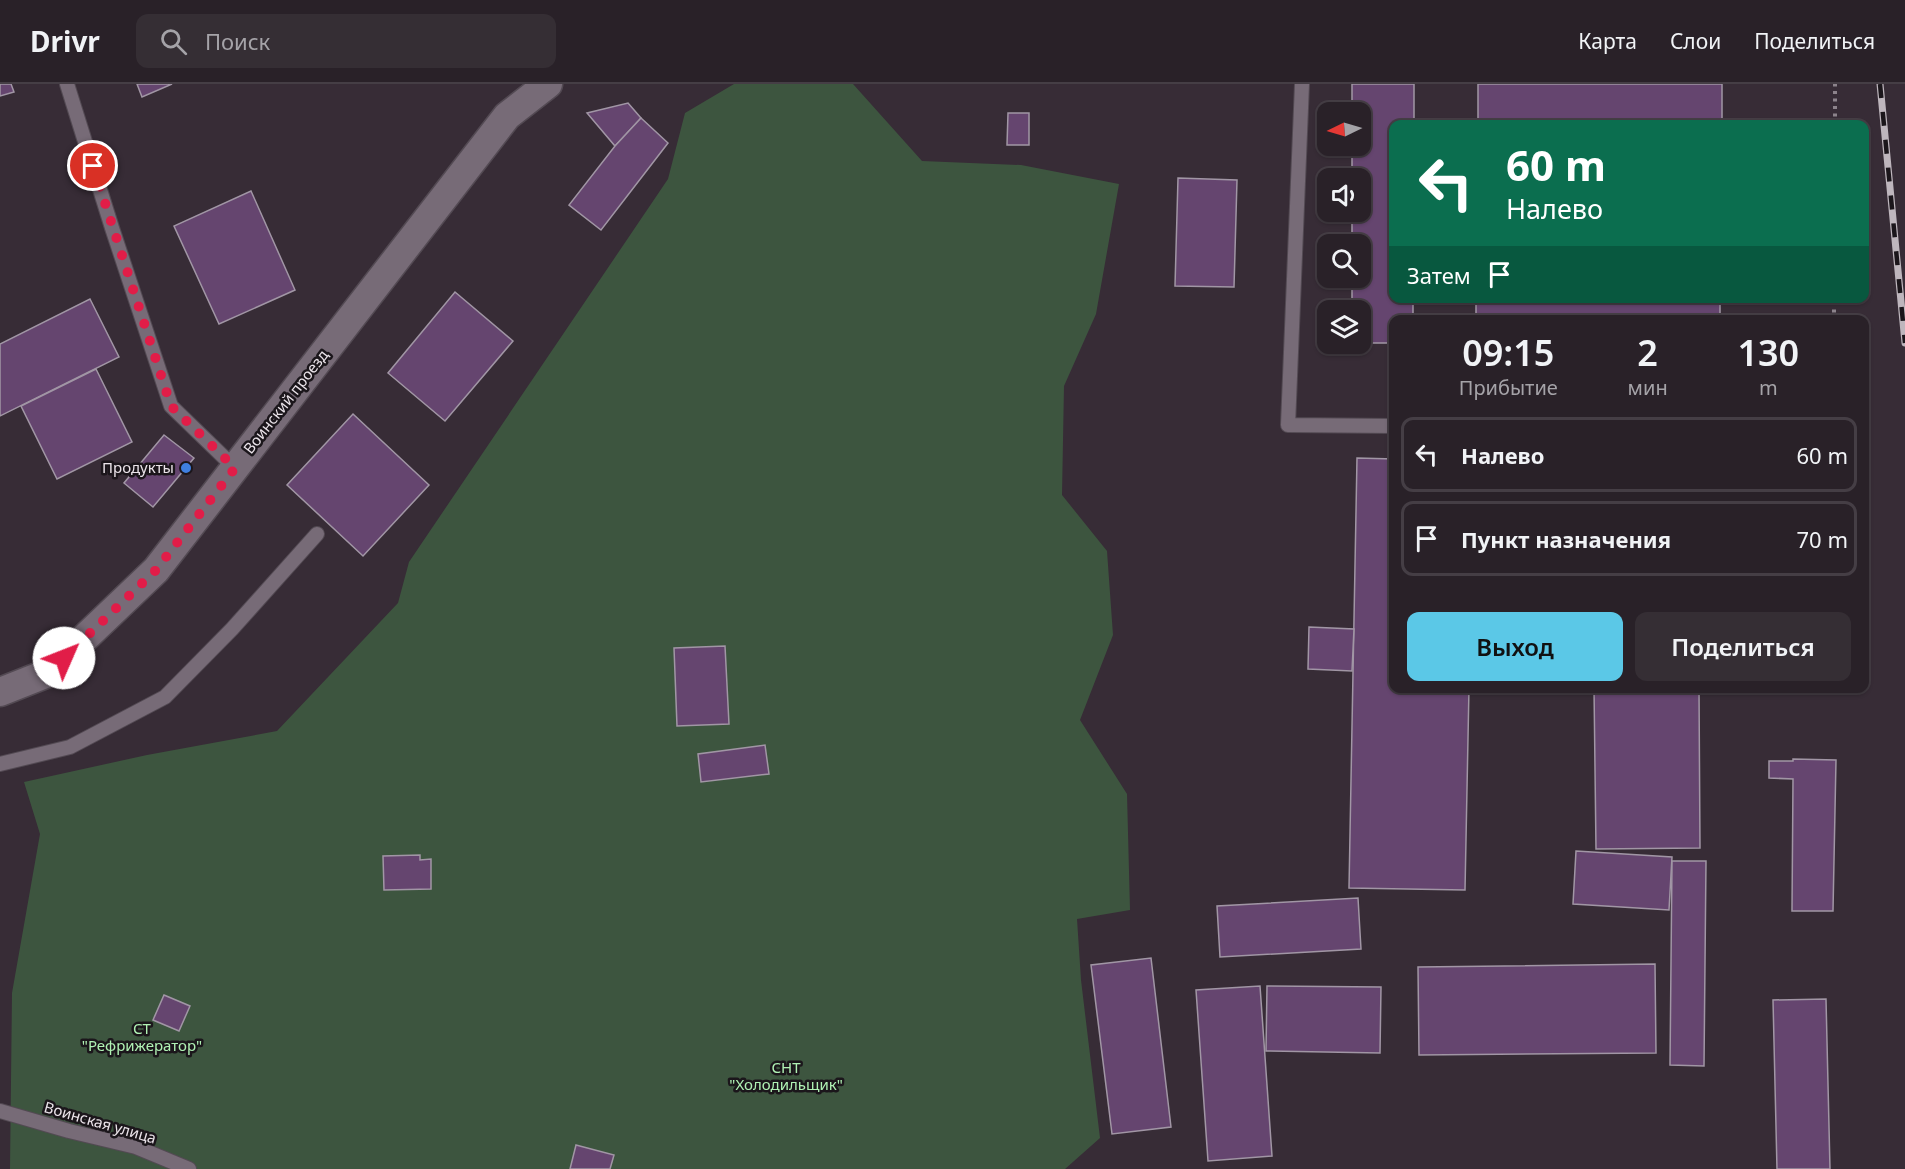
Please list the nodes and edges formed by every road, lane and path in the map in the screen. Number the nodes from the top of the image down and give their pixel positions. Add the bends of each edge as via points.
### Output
1 (67, 84) edge
2 (548, 84) edge
3 (1302, 84) edge
4 (1835, 84) edge
5 (1835, 120) edge
6 (1389, 426) edge
7 (235, 468) junction
8 (317, 534) dead end
9 (0, 692) edge
10 (0, 764) edge
11 (0, 1112) edge
12 (189, 1169) edge

1 - 7 lane via 171,406
2 - 7 street, Воинский проезд via 507,116
3 - 6 lane via 1288,425
4 - 5 path
7 - 9 street, Воинский проезд via 156,570 73,650 48,673
8 - 10 lane via 165,697 70,747
11 - 12 lane, Воинская улица via 136,1147

